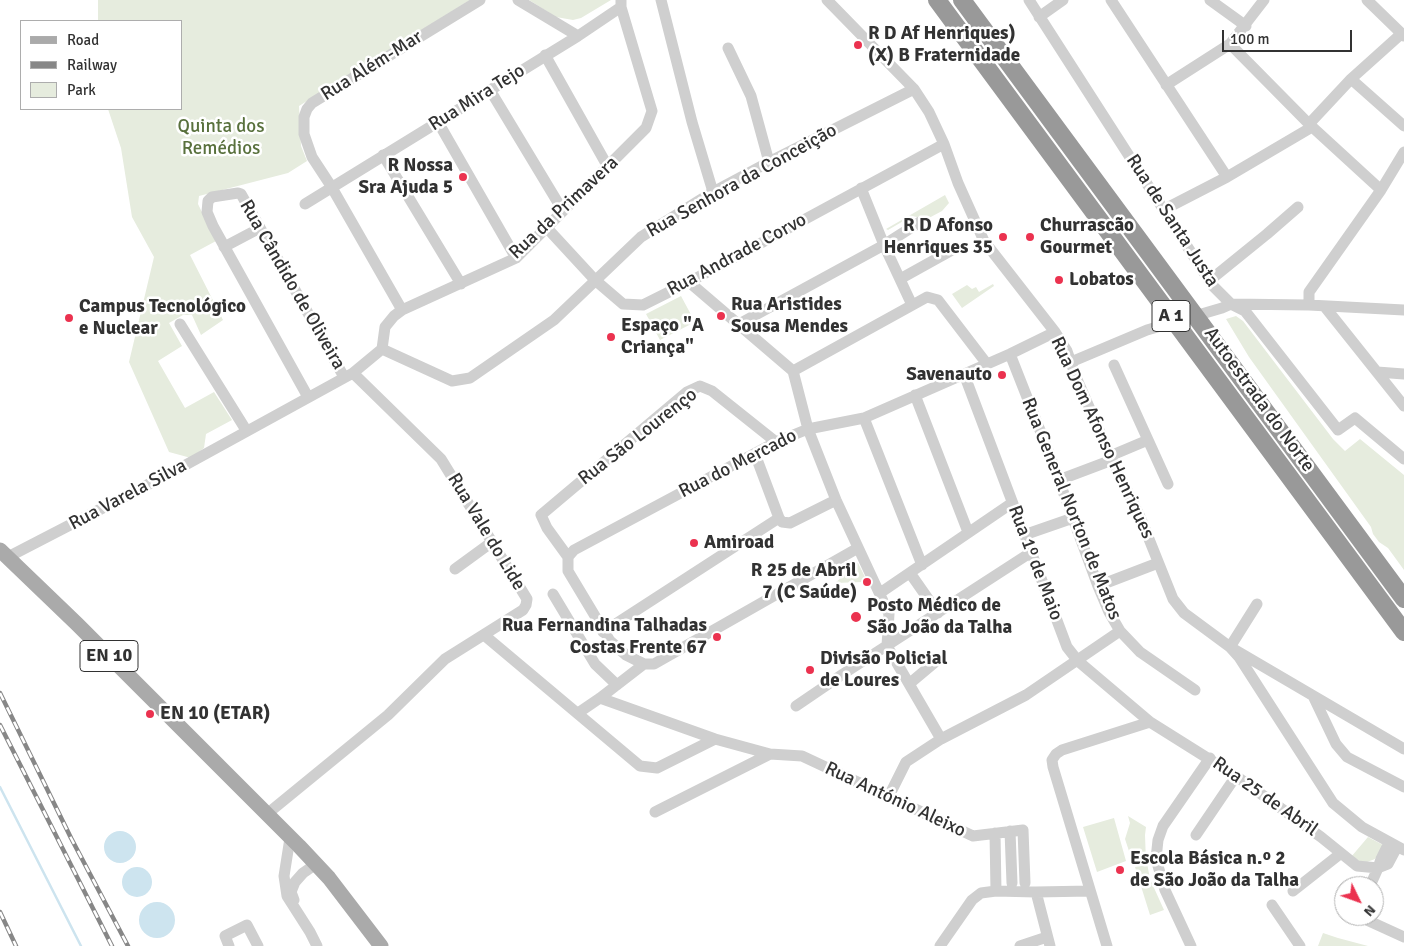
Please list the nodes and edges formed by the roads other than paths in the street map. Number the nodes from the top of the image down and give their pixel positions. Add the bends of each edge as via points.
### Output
1 (480, 0) edge
2 (518, 0) edge
3 (661, 0) edge
4 (827, 0) edge
5 (937, 0) edge
6 (962, 0) edge
7 (1028, 0) edge
8 (1063, 0) edge
9 (1111, 0) edge
10 (1210, 0) edge
11 (1264, 0) edge
12 (1367, 0) edge
13 (621, 4) edge
14 (1039, 16) junction
15 (1246, 26) junction
16 (1403, 35) edge
17 (578, 36) junction
18 (1230, 44) junction
19 (728, 48) dead end
20 (545, 55) junction
21 (1351, 79) junction
22 (1166, 85) junction
23 (914, 89) junction
24 (490, 90) junction
25 (438, 122) junction
26 (1310, 126) junction
27 (1404, 126) edge
28 (944, 144) junction
29 (1404, 152) edge
30 (383, 155) junction
31 (769, 162) junction
32 (608, 167) junction
33 (1226, 177) junction
34 (331, 186) junction
35 (861, 188) junction
36 (1381, 190) junction
37 (713, 192) junction
38 (305, 204) dead end
39 (1298, 207) dead end
40 (1163, 210) junction
41 (563, 211) junction
42 (920, 222) dead end
43 (260, 228) junction
44 (547, 228) junction
45 (884, 244) junction
46 (224, 247) junction
47 (954, 249) dead end
48 (516, 258) junction
49 (900, 279) junction
50 (595, 280) junction
51 (1209, 281) junction
52 (689, 282) junction
53 (461, 284) junction
54 (1310, 305) junction
55 (912, 306) junction
56 (1227, 306) junction
57 (1325, 307) junction
58 (402, 310) junction
59 (1404, 310) edge
60 (180, 324) dead end
61 (739, 324) junction
62 (1055, 332) junction
63 (382, 349) junction
64 (1010, 354) junction
65 (1071, 362) junction
66 (987, 364) junction
67 (1114, 365) dead end
68 (792, 371) junction
69 (1377, 372) junction
70 (964, 374) junction
71 (1404, 374) edge
72 (349, 375) junction
73 (916, 395) junction
74 (308, 396) junction
75 (1404, 406) edge
76 (864, 418) junction
77 (808, 428) junction
78 (246, 430) junction
79 (1148, 440) junction
80 (776, 442) junction
81 (755, 454) junction
82 (1111, 458) junction
83 (1404, 459) edge
84 (1059, 480) junction
85 (1168, 484) dead end
86 (836, 500) junction
87 (1012, 504) junction
88 (779, 518) junction
89 (1073, 518) junction
90 (968, 532) junction
91 (1024, 535) junction
92 (492, 542) junction
93 (858, 548) junction
94 (4, 553) edge
95 (1030, 553) junction
96 (568, 557) junction
97 (1158, 562) junction
98 (922, 565) junction
99 (455, 569) dead end
100 (910, 573) junction
101 (1098, 586) junction
102 (880, 593) junction
103 (553, 594) dead end
104 (1404, 599) edge
105 (1257, 604) dead end
106 (938, 613) junction
107 (1120, 631) junction
108 (603, 632) junction
109 (1404, 632) edge
110 (484, 635) junction
111 (887, 646) junction
112 (1230, 647) junction
113 (940, 658) dead end
114 (1078, 661) junction
115 (644, 664) junction
116 (909, 684) junction
117 (617, 685) junction
118 (1195, 690) dead end
119 (600, 698) junction
120 (1314, 698) junction
121 (796, 706) dead end
122 (578, 713) junction
123 (1150, 722) junction
124 (715, 739) junction
125 (941, 739) junction
126 (1404, 749) edge
127 (770, 754) junction
128 (1210, 758) junction
129 (1236, 776) junction
130 (1404, 787) edge
131 (889, 796) junction
132 (655, 812) dead end
133 (267, 814) junction
134 (1010, 831) junction
135 (995, 833) junction
136 (1196, 835) dead end
137 (290, 838) junction
138 (1397, 847) edge
139 (1340, 854) junction
140 (316, 864) junction
141 (1378, 868) junction
142 (1374, 876) edge
143 (1012, 883) dead end
144 (1025, 883) dead end
145 (996, 891) junction
146 (1090, 891) junction
147 (1293, 891) dead end
148 (1036, 892) junction
149 (1272, 905) dead end
150 (298, 913) junction
151 (1379, 926) edge
152 (1404, 938) edge
153 (1049, 942) edge
154 (229, 946) edge
155 (258, 946) edge
156 (317, 946) edge
157 (381, 946) edge
158 (940, 946) edge
159 (1020, 946) edge
160 (1107, 946) edge
161 (1191, 946) edge
162 (1300, 946) edge

1 - 34 street, Rua Além-Mar via 307,109 304,134 312,157
2 - 17 street
3 - 37 street
4 - 23 street, Rua Dom Afonso Henriques
5 - 109 highway, Autoestrada do Norte / A 1
6 - 104 highway, Autoestrada do Norte / A 1
7 - 14 street, Rua de Santa Justa
8 - 14 street
9 - 22 street
10 - 15 street
11 - 15 street
12 - 16 street
13 - 17 street, Rua Mira Tejo
13 - 32 street, Rua da Primavera via 652,111 646,128
14 - 40 street, Rua de Santa Justa
15 - 18 street
16 - 21 street
17 - 20 street, Rua Mira Tejo
18 - 22 street
18 - 26 street
19 - 31 street via 751,96
20 - 24 street, Rua Mira Tejo
20 - 32 street
21 - 26 street
21 - 27 street
22 - 33 street
23 - 28 street, Rua Dom Afonso Henriques
23 - 31 street, Rua Senhora da Conceição
24 - 25 street, Rua Mira Tejo
24 - 41 street
25 - 30 street, Rua Mira Tejo
25 - 48 street
26 - 33 street
26 - 36 street
28 - 35 street, Rua Andrade Corvo
28 - 62 street, Rua Dom Afonso Henriques via 984,241
29 - 36 street
30 - 34 street, Rua Mira Tejo
30 - 53 street
31 - 37 street, Rua Senhora da Conceição
32 - 41 street, Rua da Primavera
33 - 40 street
34 - 38 street, Rua Mira Tejo
34 - 58 street, Rua Além-Mar
35 - 45 street
35 - 52 street, Rua Andrade Corvo
36 - 54 street via 1309,292
37 - 50 street, Rua Senhora da Conceição via 641,236
39 - 51 street
40 - 51 street, Rua de Santa Justa
41 - 44 street, Rua da Primavera
42 - 45 street
43 - 46 street
43 - 46 street, Rua Cândido de Oliveira via 241,194 212,197 208,201 207,212
43 - 72 street, Rua Cândido de Oliveira
44 - 48 street, Rua da Primavera
44 - 50 street, Rua Andrade Corvo
45 - 49 street
45 - 61 street
46 - 74 street
47 - 49 street
48 - 53 street, Rua da Primavera
49 - 55 street
50 - 52 street, Rua Andrade Corvo via 623,304 643,305
50 - 63 street, Rua Senhora da Conceição via 554,320 470,378 452,381
51 - 56 street, Rua de Santa Justa
52 - 61 street
53 - 58 street, Rua da Primavera
54 - 56 street
54 - 57 street
55 - 66 street via 927,297 938,300
55 - 68 street
56 - 65 street via 1147,330
56 - 83 street, Rua de Santa Justa via 1245,311 1338,430 1355,418
57 - 59 street
57 - 69 street
58 - 63 street, Rua da Primavera via 384,327
60 - 78 street
61 - 68 street
62 - 64 street, Rua do Mercado
62 - 65 street, Rua Dom Afonso Henriques
63 - 72 street
64 - 66 street, Rua do Mercado
64 - 84 street, Rua General Norton de Matos
65 - 82 street, Rua Dom Afonso Henriques
66 - 70 street, Rua do Mercado
67 - 79 street
68 - 77 street
69 - 71 street
69 - 75 street
70 - 73 street, Rua do Mercado
70 - 87 street, Rua 1º de Maio
72 - 74 street
72 - 92 street, Rua Vale do Lide via 441,459
73 - 76 street, Rua do Mercado
73 - 90 street
74 - 78 street
76 - 77 street, Rua do Mercado
76 - 98 street
77 - 80 street, Rua do Mercado
77 - 86 street
78 - 94 street, Rua Varela Silva via 180,468
79 - 82 street
79 - 85 street
80 - 81 street, Rua do Mercado
80 - 96 street, Rua São Lourenço via 712,391 700,386 687,392 541,515
81 - 88 street
81 - 96 street, Rua do Mercado via 574,550
82 - 84 street
82 - 97 street, Rua Dom Afonso Henriques
84 - 89 street, Rua General Norton de Matos
86 - 88 street via 790,523
86 - 93 street
87 - 90 street
87 - 91 street, Rua 1º de Maio
88 - 108 street
89 - 91 street
89 - 101 street, Rua General Norton de Matos
90 - 98 street
91 - 95 street, Rua 1º de Maio
92 - 99 street
92 - 110 street, Rua Vale do Lide via 526,604 523,610
93 - 102 street
93 - 115 street via 654,664
94 - 133 main road, EN 10
95 - 106 street
95 - 114 street, Rua 1º de Maio via 1067,647
96 - 108 street via 568,571
97 - 101 street
97 - 112 street, Rua Dom Afonso Henriques via 1173,599 1184,613
98 - 100 street
100 - 102 street
100 - 106 street
101 - 107 street, Rua General Norton de Matos
102 - 111 street via 889,614
103 - 117 street via 595,664
105 - 112 street
106 - 111 street
107 - 114 street
107 - 118 street, Rua General Norton de Matos via 1140,652
108 - 115 street via 626,655
110 - 122 street
110 - 133 street, Rua Vale do Lide via 445,659 388,715
111 - 116 street
111 - 121 street
112 - 120 street
112 - 138 street, Rua Dom Afonso Henriques via 1333,803 1355,822
113 - 116 street
114 - 123 street, Rua 1º de Maio
114 - 125 street via 1026,695
115 - 117 street
116 - 125 street
117 - 119 street
119 - 122 street
119 - 124 street, Rua António Aleixo
120 - 126 street
120 - 130 street via 1336,744 1347,757
122 - 124 street via 640,766 657,768
123 - 128 street, Rua 25 de Abril
123 - 146 street via 1062,750 1052,760
124 - 127 street, Rua António Aleixo
125 - 131 street via 906,762
127 - 131 street, Rua António Aleixo via 802,756
127 - 132 street
128 - 129 street, Rua 25 de Abril
128 - 161 street via 1162,826 1156,859 1165,890
129 - 136 street
129 - 139 street, Rua 25 de Abril
131 - 135 street, Rua António Aleixo via 973,836
133 - 137 main road, EN 10
134 - 135 street, Rua António Aleixo
134 - 143 street
134 - 144 street, Rua António Aleixo via 1022,830
135 - 145 street
137 - 140 main road, EN 10
137 - 150 street via 284,876 287,896
138 - 141 street via 1388,864
139 - 141 street, Rua 25 de Abril via 1357,866
139 - 147 street
140 - 150 street via 302,873 291,892
140 - 157 main road, EN 10
141 - 142 street
145 - 148 street
145 - 158 street via 981,893 972,900
146 - 148 street
146 - 160 street
148 - 153 street
149 - 162 street
150 - 156 street
151 - 152 street
153 - 159 street
154 - 155 street via 225,936 247,924

